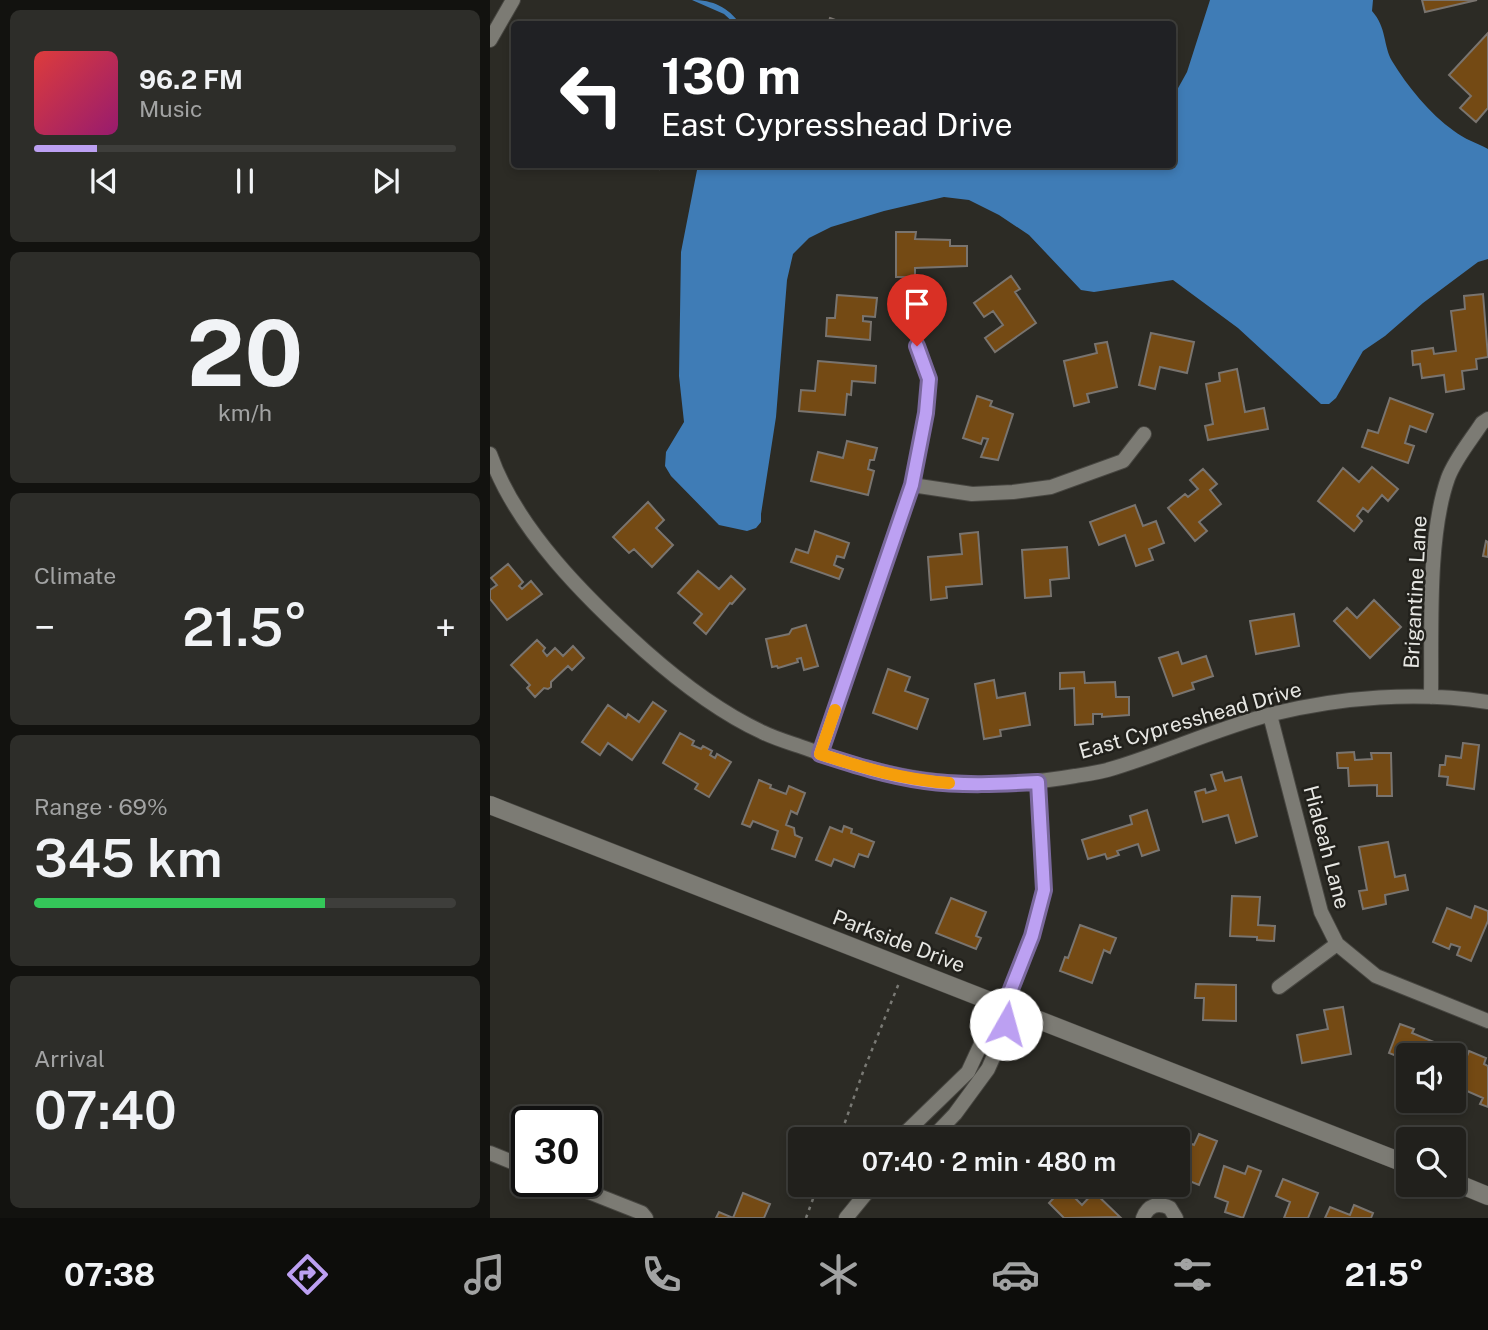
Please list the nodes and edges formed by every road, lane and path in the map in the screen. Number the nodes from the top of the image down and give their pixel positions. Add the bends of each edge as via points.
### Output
1 (513, 0) edge
2 (491, 35) edge
3 (917, 346) dead end
4 (1488, 419) edge
5 (1144, 434) dead end
6 (490, 454) edge
7 (912, 485) junction
8 (1430, 696) junction
9 (1488, 702) edge
10 (1270, 715) junction
11 (820, 754) junction
12 (1038, 782) junction
13 (490, 805) edge
14 (1337, 944) junction
15 (900, 982) dead end
16 (1279, 987) dead end
17 (1004, 1007) junction
18 (1488, 1021) edge
19 (930, 1111) junction
20 (946, 1124) junction
21 (843, 1127) edge
22 (913, 1127) edge
23 (943, 1127) edge
24 (490, 1153) edge
25 (1396, 1160) edge
26 (511, 1162) edge
27 (1466, 1187) edge
28 (1488, 1196) edge
29 (602, 1197) edge
30 (814, 1197) edge
31 (863, 1197) edge
32 (646, 1218) edge
33 (806, 1218) edge
34 (846, 1218) edge
35 (1143, 1218) edge
36 (1176, 1218) edge

1 - 2 street
3 - 7 street via 929,379
4 - 8 street, Brigantine Lane via 1449,477 1439,516
5 - 7 street via 1123,461 1051,487 972,494
6 - 11 street, East Cypresshead Drive via 547,550 623,631 712,704 762,733
7 - 11 street
8 - 9 street, East Cypresshead Drive
8 - 10 street, East Cypresshead Drive via 1323,704
10 - 12 street, East Cypresshead Drive via 1112,769
10 - 14 street, Hialeah Lane via 1321,912
11 - 12 street, East Cypresshead Drive via 926,782
12 - 17 street via 1044,890 1032,936
13 - 17 street, Parkside Drive
14 - 16 street
14 - 18 street, Hialeah Lane via 1376,976
15 - 21 path
17 - 19 street via 993,1018 968,1072
17 - 20 street via 1006,1029 988,1069
17 - 25 street, Parkside Drive
19 - 20 street
19 - 22 street
20 - 23 street
24 - 26 street
27 - 28 street
29 - 32 street
30 - 33 path
31 - 34 street
35 - 36 street via 1157,1204 1170,1208

